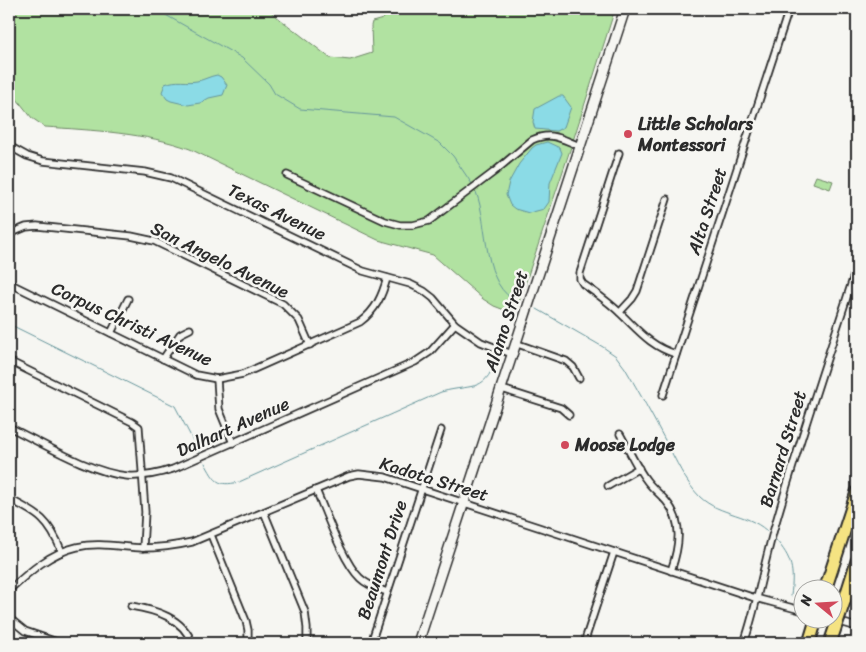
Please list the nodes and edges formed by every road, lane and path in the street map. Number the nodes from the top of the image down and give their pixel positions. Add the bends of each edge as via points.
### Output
1 (625, 9) edge
2 (789, 9) edge
3 (9, 146) edge
4 (580, 146) junction
5 (619, 153) dead end
6 (287, 175) dead end
7 (667, 199) dead end
8 (9, 234) edge
9 (857, 266) edge
10 (387, 278) junction
11 (9, 284) edge
12 (128, 299) dead end
13 (620, 312) junction
14 (455, 324) junction
15 (190, 329) dead end
16 (111, 334) junction
17 (515, 344) junction
18 (310, 345) junction
19 (512, 354) junction
20 (676, 354) junction
21 (163, 359) junction
22 (9, 361) edge
23 (217, 378) junction
24 (579, 378) dead end
25 (502, 389) junction
26 (663, 395) dead end
27 (569, 415) dead end
28 (9, 427) edge
29 (441, 430) dead end
30 (620, 434) dead end
31 (233, 443) junction
32 (639, 468) junction
33 (142, 476) junction
34 (608, 486) dead end
35 (316, 490) junction
36 (421, 490) junction
37 (857, 492) edge
38 (9, 500) edge
39 (464, 504) junction
40 (264, 512) junction
41 (211, 535) junction
42 (143, 548) junction
43 (62, 552) junction
44 (614, 552) junction
45 (857, 561) edge
46 (672, 571) junction
47 (829, 580) edge
48 (9, 590) edge
49 (388, 592) junction
50 (757, 598) junction
51 (131, 606) dead end
52 (794, 608) edge
53 (9, 618) edge
54 (844, 623) edge
55 (857, 627) edge
56 (831, 642) edge
57 (60, 643) edge
58 (192, 643) edge
59 (248, 643) edge
60 (307, 643) edge
61 (371, 643) edge
62 (418, 643) edge
63 (584, 643) edge
64 (744, 643) edge

1 - 4 main road, Alamo Street
2 - 20 street, Alta Street
3 - 10 street, Texas Avenue via 43,161 145,172 171,178 363,271
4 - 6 street via 552,136 543,135 532,140 453,204 429,221 412,225 385,221
4 - 17 main road, Alamo Street
5 - 13 street via 580,279
7 - 13 street via 637,291
8 - 18 street, San Angelo Avenue via 37,226 154,241 283,304 299,320
9 - 50 street, Barnard Street via 806,421
10 - 14 street, Texas Avenue via 424,291
10 - 18 street, Corpus Christi Avenue via 379,301 366,317
11 - 16 street, Corpus Christi Avenue
12 - 16 street
13 - 20 street via 647,340
14 - 19 street, Texas Avenue via 481,342
14 - 31 street, Dalhart Avenue via 430,352 416,362
15 - 21 street via 180,334
16 - 21 street, Corpus Christi Avenue
17 - 19 main road, Alamo Street
17 - 24 street via 566,361
18 - 23 street, Corpus Christi Avenue via 243,374
19 - 25 main road, Alamo Street
20 - 26 street, Alta Street
21 - 23 street, Corpus Christi Avenue via 196,374
22 - 33 street via 138,427
23 - 31 street via 219,409
25 - 27 street via 561,408
25 - 39 main road, Alamo Street
28 - 33 street, Dalhart Avenue via 96,469
29 - 36 street, Beaumont Drive
30 - 32 street
31 - 33 street, Dalhart Avenue via 173,469
32 - 34 street
32 - 46 street via 675,516 679,544
33 - 42 street
35 - 36 street, Kadota Street via 360,474 385,477
35 - 40 street, Kadota Street
35 - 49 street via 349,564 361,579
36 - 39 street, Kadota Street
36 - 49 street, Beaumont Drive
37 - 47 highway
38 - 43 street via 42,519 56,537
39 - 44 street, Kadota Street
39 - 62 main road, Alamo Street
40 - 41 street, Kadota Street
40 - 60 street via 305,612
41 - 42 street, Kadota Street via 176,546
41 - 59 street via 246,621
42 - 43 street, Kadota Street via 90,545
43 - 48 street, Kadota Street via 36,566
44 - 46 street, Kadota Street
44 - 63 street
45 - 56 highway, bridge
46 - 50 street, Kadota Street
49 - 61 street, Beaumont Drive
50 - 52 street, Kadota Street
50 - 64 street, Barnard Street
51 - 58 street via 171,618 184,628
53 - 57 street via 25,631
54 - 55 street

